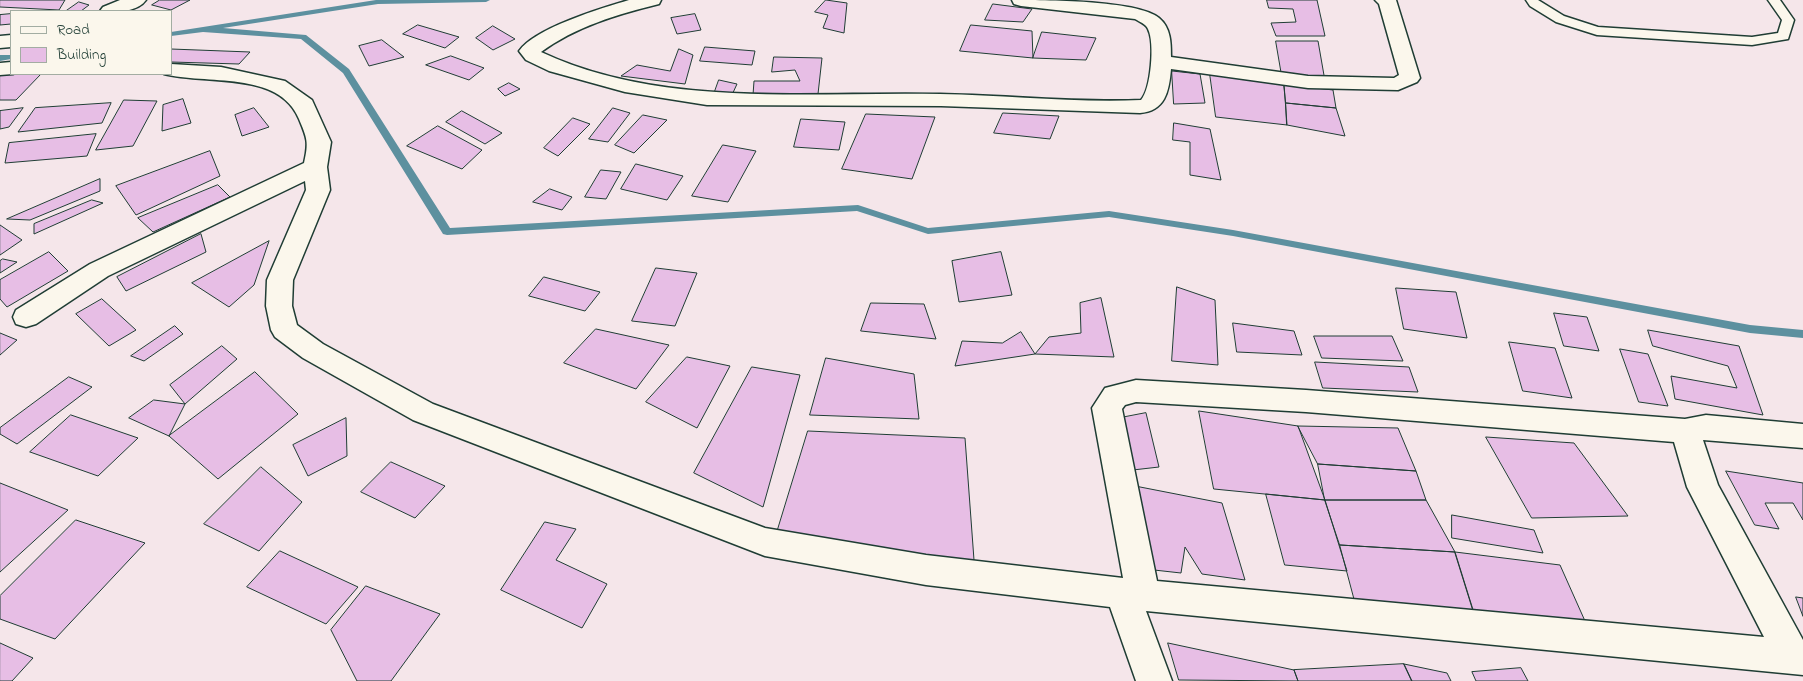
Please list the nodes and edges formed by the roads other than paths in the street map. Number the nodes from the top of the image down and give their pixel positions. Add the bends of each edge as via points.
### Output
1 (137, 0) edge
2 (652, 0) edge
3 (1021, 0) edge
4 (1384, 0) edge
5 (1532, 0) edge
6 (1774, 0) edge
7 (112, 10) edge
8 (1161, 62) junction
9 (172, 70) edge
10 (315, 168) junction
11 (26, 316) dead end
12 (1685, 431) junction
13 (1803, 436) edge
14 (1133, 594) junction
15 (1798, 658) edge
16 (1154, 681) edge

1 - 7 street
2 - 8 street via 625,5 562,32 529,52 556,66 625,86 707,99 941,100 1132,107 1147,106 1156,98
3 - 8 street via 1140,14 1152,21 1159,31
4 - 8 street via 1387,1 1410,78 1398,84 1308,82
5 - 6 lane via 1560,19 1598,31 1752,41 1784,36 1788,20
9 - 10 street via 221,73 278,85 304,105 320,142
10 - 11 street via 99,270
10 - 14 street via 318,190 280,280 279,306 285,330 312,351 423,412 765,542 926,570
12 - 13 street via 1706,427
12 - 14 street via 1306,401 1136,391 1114,396 1107,408
12 - 15 street via 1703,487
14 - 15 street
14 - 16 street

